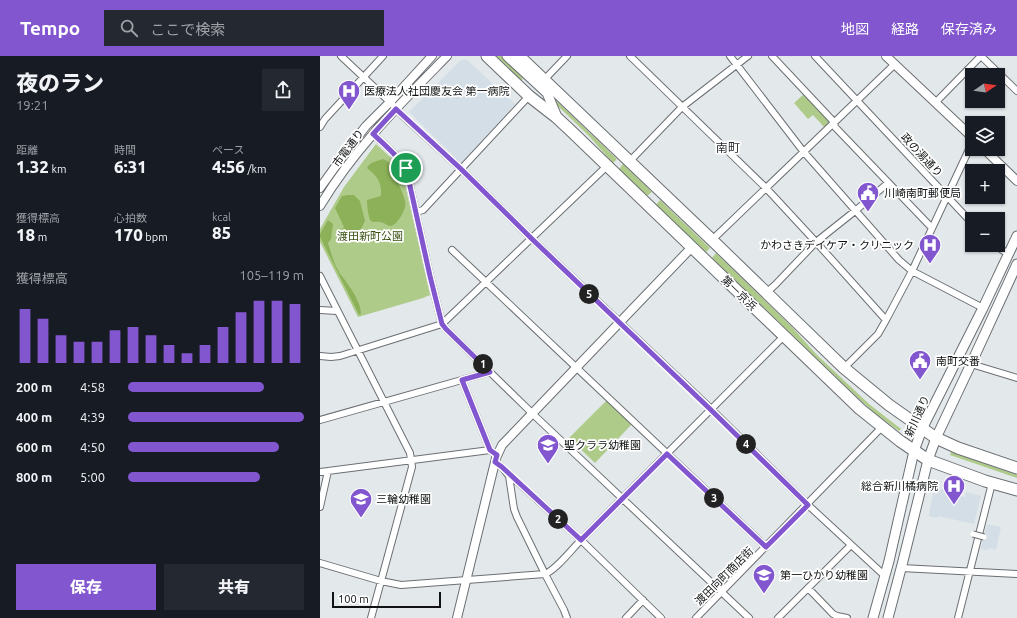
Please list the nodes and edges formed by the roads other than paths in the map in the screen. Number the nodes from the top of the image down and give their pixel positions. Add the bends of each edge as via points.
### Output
1 (341, 56) edge
2 (383, 56) edge
3 (432, 56) edge
4 (447, 56) edge
5 (487, 56) edge
6 (507, 56) edge
7 (519, 56) edge
8 (567, 56) edge
9 (630, 56) edge
10 (730, 56) edge
11 (748, 56) edge
12 (772, 56) edge
13 (815, 56) edge
14 (886, 56) edge
15 (981, 56) edge
16 (895, 64) junction
17 (737, 65) junction
18 (363, 77) junction
19 (544, 80) junction
20 (1017, 91) edge
21 (529, 96) junction
22 (857, 100) junction
23 (936, 102) junction
24 (393, 106) junction
25 (682, 107) junction
26 (557, 119) junction
27 (834, 122) junction
28 (320, 127) edge
29 (965, 130) edge
30 (373, 134) junction
31 (804, 151) junction
32 (966, 156) edge
33 (991, 156) edge
34 (629, 162) junction
35 (607, 166) junction
36 (461, 169) junction
37 (1017, 181) edge
38 (888, 183) junction
39 (320, 188) edge
40 (766, 188) junction
41 (947, 196) junction
42 (320, 206) edge
43 (855, 211) junction
44 (416, 212) junction
45 (965, 215) edge
46 (932, 228) junction
47 (1017, 236) edge
48 (532, 239) junction
49 (712, 240) junction
50 (816, 242) junction
51 (692, 247) junction
52 (452, 250) dead end
53 (1005, 252) edge
54 (1008, 254) junction
55 (1017, 264) edge
56 (912, 271) junction
57 (320, 276) edge
58 (486, 282) junction
59 (766, 293) junction
60 (983, 308) junction
61 (320, 310) edge
62 (337, 310) junction
63 (886, 320) junction
64 (619, 323) junction
65 (442, 324) junction
66 (784, 336) junction
67 (358, 350) junction
68 (320, 356) edge
69 (971, 364) junction
70 (576, 368) junction
71 (844, 368) junction
72 (490, 372) junction
73 (1017, 378) edge
74 (462, 380) junction
75 (384, 402) junction
76 (710, 409) junction
77 (532, 413) junction
78 (320, 420) edge
79 (882, 427) junction
80 (922, 429) junction
81 (936, 438) junction
82 (490, 450) junction
83 (914, 451) junction
84 (667, 454) junction
85 (496, 459) junction
86 (412, 460) junction
87 (928, 460) junction
88 (1017, 468) edge
89 (328, 471) junction
90 (320, 472) edge
91 (507, 472) junction
92 (992, 483) junction
93 (1017, 490) edge
94 (623, 498) junction
95 (808, 505) junction
96 (320, 507) edge
97 (973, 534) dead end
98 (984, 537) dead end
99 (581, 540) junction
100 (851, 545) junction
101 (766, 547) junction
102 (320, 564) edge
103 (901, 568) junction
104 (969, 572) junction
105 (544, 574) junction
106 (1017, 574) edge
107 (885, 576) junction
108 (467, 580) junction
109 (381, 581) junction
110 (808, 588) junction
111 (722, 592) junction
112 (643, 600) junction
113 (831, 616) edge
114 (371, 618) edge
115 (458, 618) edge
116 (567, 618) edge
117 (626, 618) edge
118 (661, 618) edge
119 (696, 618) edge
120 (748, 618) edge
121 (778, 618) edge
122 (847, 618) edge
123 (874, 618) edge
124 (888, 618) edge
125 (958, 618) edge

1 - 18 street
2 - 18 street
3 - 24 street, 市電通り
4 - 24 street, 市電通り
5 - 21 highway, 第一京浜
6 - 26 main road via 547,93
7 - 19 highway, 第一京浜
8 - 19 street
9 - 25 street
10 - 17 street
11 - 17 street
12 - 27 street
13 - 22 street, 政の湯通り
14 - 16 street
15 - 20 street
15 - 23 street
16 - 22 street
16 - 23 street
17 - 25 street
17 - 31 street
18 - 24 street
18 - 28 street
19 - 34 highway, 第一京浜
21 - 26 highway, 第一京浜
21 - 36 street
22 - 27 street
22 - 41 street, 政の湯通り
23 - 29 street
24 - 30 street, 市電通り
24 - 36 street
24 - 39 street, 市電通り via 366,126
25 - 34 street
25 - 40 street
26 - 35 highway, 第一京浜
27 - 31 street
27 - 38 street via 835,127
30 - 42 street, 市電通り via 352,159
30 - 44 street via 406,168
31 - 40 street
31 - 43 street
32 - 41 street
33 - 37 street
34 - 49 highway, 第一京浜
35 - 48 street
35 - 51 highway, 第一京浜
36 - 44 street via 423,210
36 - 48 street
38 - 43 street
38 - 46 street
40 - 49 street
40 - 50 street
41 - 45 street, 政の湯通り
41 - 46 street
43 - 50 street
43 - 56 street
44 - 65 street
46 - 56 street
47 - 54 main road, 新川通り
48 - 58 street
48 - 64 street
49 - 59 highway, 第一京浜
50 - 59 street
50 - 63 street
51 - 64 street
51 - 66 highway, 第一京浜
52 - 58 street
53 - 54 street
54 - 60 main road, 新川通り
55 - 69 main road
56 - 60 street
56 - 63 street
57 - 62 street
58 - 65 street
58 - 70 street
59 - 71 highway, 第一京浜
60 - 80 main road, 新川通り
61 - 62 street
62 - 67 street
63 - 71 street via 878,334
64 - 70 street
64 - 76 street
65 - 67 street
65 - 72 street
66 - 76 street
66 - 79 highway, 第一京浜
67 - 68 street via 340,356
67 - 75 street
69 - 73 street
69 - 81 main road
70 - 77 street
70 - 84 street
71 - 80 highway, 第一京浜
72 - 74 street
72 - 77 street
74 - 75 street
74 - 82 street
75 - 78 street
75 - 86 street
76 - 84 street
76 - 95 street
77 - 85 street via 502,445
77 - 94 street
79 - 83 highway, 第一京浜
79 - 95 street, 渡田向町商店街
80 - 81 highway, 第一京浜
80 - 83 main road, 新川通り
81 - 87 main road
81 - 88 highway, 第一京浜
82 - 85 street
82 - 86 street
83 - 87 highway, 第一京浜
83 - 107 main road, 新川通り
84 - 94 street
84 - 101 street
85 - 91 street
85 - 108 street
86 - 89 street
86 - 109 street
87 - 92 highway, 第一京浜
87 - 103 main road
89 - 90 street
89 - 96 street
91 - 99 street
91 - 105 street via 517,517
92 - 93 highway, 第一京浜
92 - 104 street
94 - 99 street
94 - 111 street
95 - 100 street
95 - 101 street, 渡田向町商店街
97 - 98 street, bridge
99 - 105 street
99 - 112 street
100 - 107 street
100 - 110 street
101 - 111 street, 渡田向町商店街
102 - 109 street
103 - 104 street
103 - 107 main road
103 - 124 main road
104 - 106 street
104 - 125 street
105 - 108 street
105 - 116 street
107 - 123 main road, 新川通り
108 - 109 street via 401,585
108 - 115 street
109 - 114 street
110 - 113 street
110 - 121 street
111 - 119 street, 渡田向町商店街
111 - 120 street
112 - 117 street
112 - 118 street
113 - 122 street

